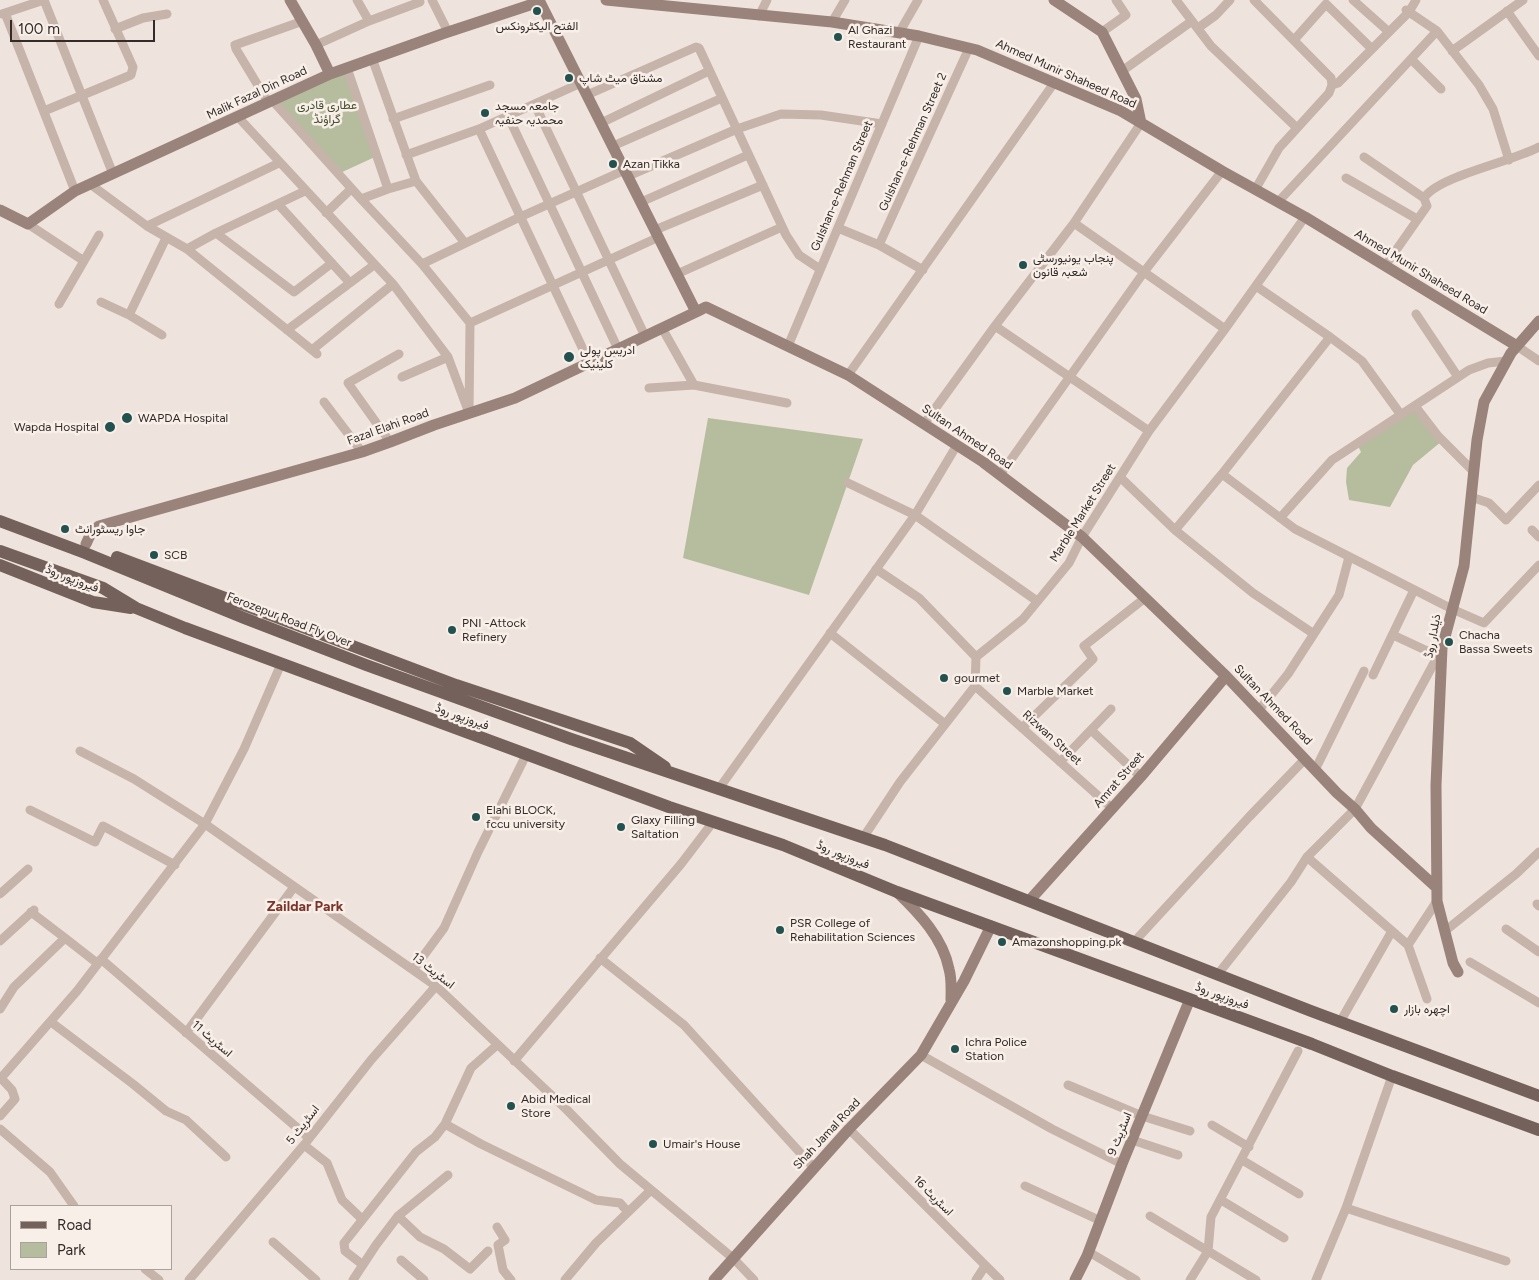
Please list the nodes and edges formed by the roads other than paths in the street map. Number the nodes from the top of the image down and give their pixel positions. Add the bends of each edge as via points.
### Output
1 (44, 0) edge
2 (103, 0) edge
3 (290, 0) edge
4 (357, 0) edge
5 (432, 0) edge
6 (610, 0) edge
7 (767, 0) edge
8 (845, 0) edge
9 (918, 0) edge
10 (1054, 0) edge
11 (1116, 0) edge
12 (1176, 0) edge
13 (1230, 0) edge
14 (1254, 0) edge
15 (1353, 0) edge
16 (1416, 0) edge
17 (1523, 0) edge
18 (421, 1) edge
19 (539, 1) edge
20 (692, 5) edge
21 (1407, 11) junction
22 (1507, 11) junction
23 (3, 14) edge
24 (167, 14) dead end
25 (759, 16) junction
26 (302, 21) junction
27 (369, 22) junction
28 (832, 22) junction
29 (1195, 24) junction
30 (115, 29) junction
31 (1437, 31) junction
32 (448, 32) junction
33 (899, 32) junction
34 (1102, 32) junction
35 (1389, 32) junction
36 (918, 36) junction
37 (1294, 40) junction
38 (316, 45) junction
39 (969, 48) junction
40 (1372, 49) junction
41 (1452, 51) junction
42 (1539, 56) edge
43 (372, 58) junction
44 (1411, 59) junction
45 (347, 68) junction
46 (710, 71) junction
47 (1122, 71) junction
48 (330, 74) junction
49 (1054, 83) junction
50 (581, 84) junction
51 (490, 85) dead end
52 (1332, 85) junction
53 (1441, 89) dead end
54 (82, 95) junction
55 (587, 95) junction
56 (722, 98) junction
57 (270, 101) junction
58 (535, 105) junction
59 (44, 111) junction
60 (508, 116) junction
61 (238, 117) junction
62 (393, 119) junction
63 (1141, 123) junction
64 (601, 124) junction
65 (882, 124) junction
66 (1296, 128) junction
67 (479, 129) junction
68 (736, 129) junction
69 (613, 146) junction
70 (1539, 147) edge
71 (406, 155) junction
72 (748, 155) junction
73 (1364, 156) dead end
74 (1509, 160) junction
75 (279, 163) junction
76 (1222, 171) junction
77 (626, 173) junction
78 (113, 174) junction
79 (1346, 178) dead end
80 (416, 180) junction
81 (90, 184) junction
82 (762, 185) junction
83 (351, 188) junction
84 (388, 189) junction
85 (1256, 190) junction
86 (75, 191) junction
87 (305, 191) junction
88 (576, 192) junction
89 (1424, 198) junction
90 (361, 199) junction
91 (641, 202) junction
92 (1278, 202) junction
93 (278, 204) junction
94 (549, 204) junction
95 (0, 211) edge
96 (326, 213) junction
97 (520, 217) junction
98 (1305, 217) junction
99 (1417, 220) junction
100 (1074, 223) junction
101 (28, 224) junction
102 (147, 226) junction
103 (782, 227) junction
104 (838, 228) junction
105 (216, 233) junction
106 (657, 234) junction
107 (99, 235) dead end
108 (166, 238) junction
109 (466, 243) junction
110 (879, 245) junction
111 (187, 249) junction
112 (608, 260) junction
113 (84, 261) junction
114 (332, 263) junction
115 (374, 264) junction
116 (422, 264) junction
117 (1385, 266) junction
118 (820, 270) junction
119 (923, 270) junction
120 (1144, 272) junction
121 (581, 273) junction
122 (678, 274) junction
123 (350, 283) junction
124 (392, 284) junction
125 (553, 285) junction
126 (1256, 286) junction
127 (102, 302) dead end
128 (59, 304) dead end
129 (696, 312) junction
130 (1416, 314) dead end
131 (129, 315) junction
132 (1539, 321) edge
133 (470, 323) junction
134 (995, 326) junction
135 (662, 328) junction
136 (1225, 329) junction
137 (287, 330) junction
138 (162, 335) dead end
139 (645, 336) junction
140 (1330, 337) junction
141 (788, 346) junction
142 (1517, 346) junction
143 (618, 349) junction
144 (399, 354) dead end
145 (448, 357) junction
146 (1506, 361) junction
147 (589, 362) junction
148 (1539, 362) edge
149 (848, 376) junction
150 (1069, 376) junction
151 (402, 377) dead end
152 (1458, 377) junction
153 (694, 385) junction
154 (649, 388) dead end
155 (324, 402) dead end
156 (787, 403) dead end
157 (1415, 406) junction
158 (469, 413) junction
159 (1401, 415) junction
160 (924, 424) junction
161 (1149, 431) junction
162 (390, 442) junction
163 (957, 445) junction
164 (362, 452) junction
165 (1474, 472) junction
166 (1222, 474) junction
167 (1000, 475) junction
168 (1120, 477) junction
169 (848, 483) dead end
170 (1539, 485) edge
171 (1471, 497) junction
172 (0, 514) edge
173 (915, 515) junction
174 (1280, 518) junction
175 (0, 521) edge
176 (1175, 530) junction
177 (1532, 530) dead end
178 (1539, 537) edge
179 (1082, 538) junction
180 (86, 544) junction
181 (0, 551) edge
182 (1349, 557) junction
183 (0, 565) edge
184 (1539, 565) edge
185 (876, 569) junction
186 (1414, 590) junction
187 (1145, 598) junction
188 (1037, 601) junction
189 (136, 608) junction
190 (1452, 609) junction
191 (830, 633) junction
192 (1314, 634) junction
193 (1393, 635) junction
194 (1440, 652) junction
195 (976, 658) junction
196 (281, 664) junction
197 (1364, 671) dead end
198 (1373, 675) dead end
199 (1226, 676) junction
200 (975, 686) junction
201 (1111, 709) dead end
202 (1259, 710) junction
203 (945, 724) junction
204 (1022, 728) junction
205 (1091, 730) junction
206 (571, 739) joint
207 (80, 751) dead end
208 (526, 755) junction
209 (1305, 759) junction
210 (1060, 762) junction
211 (1315, 770) junction
212 (678, 776) junction
213 (1141, 777) junction
214 (718, 790) junction
215 (1112, 809) junction
216 (1355, 809) junction
217 (30, 810) dead end
218 (713, 822) junction
219 (205, 824) junction
220 (863, 838) junction
221 (1539, 852) edge
222 (1307, 857) junction
223 (175, 865) junction
224 (28, 869) dead end
225 (294, 887) junction
226 (2, 888) edge
227 (1437, 888) junction
228 (897, 892) junction
229 (1029, 901) junction
230 (1437, 901) junction
231 (992, 926) junction
232 (1506, 929) dead end
233 (1392, 931) junction
234 (1445, 931) junction
235 (2, 935) edge
236 (65, 938) junction
237 (1134, 942) junction
238 (1408, 945) junction
239 (1539, 952) edge
240 (600, 958) junction
241 (99, 961) junction
242 (1470, 962) dead end
243 (414, 970) junction
244 (1458, 972) dead end
245 (1218, 974) junction
246 (436, 986) junction
247 (1190, 999) junction
248 (1427, 999) dead end
249 (951, 1000) junction
250 (1539, 1003) edge
251 (0, 1008) edge
252 (51, 1022) junction
253 (1340, 1022) junction
254 (186, 1033) junction
255 (497, 1045) junction
256 (1298, 1051) dead end
257 (921, 1055) junction
258 (514, 1061) junction
259 (1392, 1076) junction
260 (1, 1077) edge
261 (1068, 1085) dead end
262 (1539, 1096) edge
263 (0, 1116) edge
264 (1142, 1116) junction
265 (445, 1124) junction
266 (1212, 1125) dead end
267 (0, 1129) edge
268 (849, 1129) junction
269 (1539, 1130) edge
270 (1190, 1131) dead end
271 (1132, 1140) junction
272 (306, 1141) junction
273 (1248, 1147) junction
274 (1178, 1155) dead end
275 (226, 1157) dead end
276 (1242, 1160) junction
277 (1122, 1164) junction
278 (814, 1168) junction
279 (448, 1175) dead end
280 (1026, 1186) dead end
281 (651, 1190) junction
282 (1299, 1194) dead end
283 (1221, 1200) junction
284 (73, 1205) edge
285 (1346, 1208) junction
286 (628, 1212) junction
287 (398, 1216) junction
288 (1150, 1216) dead end
289 (362, 1219) junction
290 (1100, 1221) junction
291 (496, 1227) dead end
292 (1284, 1238) dead end
293 (272, 1242) dead end
294 (488, 1251) dead end
295 (1208, 1251) junction
296 (1088, 1252) junction
297 (734, 1259) junction
298 (401, 1260) dead end
299 (1506, 1261) dead end
300 (363, 1265) junction
301 (985, 1266) junction
302 (146, 1270) edge
303 (159, 1280) edge
304 (189, 1280) edge
305 (316, 1280) edge
306 (353, 1280) edge
307 (424, 1280) edge
308 (510, 1280) edge
309 (565, 1280) edge
310 (714, 1280) edge
311 (754, 1280) edge
312 (976, 1280) edge
313 (1000, 1280) edge
314 (1075, 1280) edge
315 (1136, 1280) edge
316 (1190, 1280) edge
317 (1256, 1280) edge
318 (1316, 1280) edge

1 - 23 street
1 - 54 street
2 - 30 street
3 - 26 street
4 - 27 street
5 - 32 street
6 - 20 street, Ahmed Munir Shaheed Road
7 - 25 street
8 - 28 street
9 - 33 street
10 - 34 street
11 - 34 street via 1126,15
12 - 29 street
13 - 29 street via 1216,15
14 - 37 street
15 - 35 street
16 - 21 street
17 - 22 street
18 - 27 street
19 - 32 street, Malik Fazal Din Road
19 - 50 street
20 - 25 street, Ahmed Munir Shaheed Road
21 - 31 street
21 - 35 street
22 - 41 street
22 - 42 street
23 - 59 street
24 - 30 street via 143,18
25 - 28 street, Ahmed Munir Shaheed Road
26 - 38 street
26 - 57 street via 235,45
27 - 38 street
28 - 33 street, Ahmed Munir Shaheed Road
29 - 47 street
29 - 66 street via 1211,46
30 - 54 street via 133,67 131,75
31 - 41 street
31 - 44 street
32 - 43 street, Malik Fazal Din Road
33 - 36 street, Ahmed Munir Shaheed Road
34 - 47 street
35 - 40 street
36 - 39 street, Ahmed Munir Shaheed Road
36 - 65 street, Gulshan-e-Rehman Street
37 - 40 street via 1326,4
37 - 52 street via 1331,78
38 - 48 street
39 - 49 street, Ahmed Munir Shaheed Road
39 - 110 street, Gulshan-e-Rehman Street 2
40 - 52 street via 1338,83
41 - 74 street via 1493,109
43 - 45 street, Malik Fazal Din Road
43 - 62 street
44 - 53 street
44 - 92 street
45 - 48 street, Malik Fazal Din Road
45 - 84 street
46 - 55 street via 696,47
46 - 56 street
46 - 64 street
47 - 63 street via 1136,99
48 - 57 street, Malik Fazal Din Road
49 - 63 street, Ahmed Munir Shaheed Road via 1121,111
49 - 119 street
50 - 55 street
50 - 58 street
51 - 62 street
52 - 66 street
54 - 59 street
54 - 78 street
55 - 64 street
56 - 68 street
56 - 69 street
57 - 61 street, Malik Fazal Din Road
57 - 83 street
58 - 60 street
58 - 88 street
59 - 86 street
60 - 67 street
60 - 94 street
61 - 75 street
61 - 78 street, Malik Fazal Din Road
62 - 71 street
63 - 76 street, Ahmed Munir Shaheed Road
63 - 100 street
64 - 69 street
65 - 68 street via 821,115 781,114
65 - 104 street, Gulshan-e-Rehman Street
66 - 85 street via 1279,148
67 - 71 street
67 - 97 street
68 - 72 street
68 - 77 street
69 - 77 street
70 - 74 street
71 - 80 street
72 - 82 street
72 - 91 street
73 - 89 street
74 - 89 street via 1439,184
75 - 87 street
75 - 102 street
76 - 85 street, Ahmed Munir Shaheed Road
76 - 120 street
77 - 88 street
77 - 91 street
78 - 81 street, Malik Fazal Din Road
79 - 99 street
80 - 84 street
80 - 109 street
81 - 86 street, Malik Fazal Din Road
81 - 102 street
82 - 103 street
82 - 106 street
83 - 90 street
83 - 96 street
84 - 90 street
85 - 92 street, Ahmed Munir Shaheed Road
86 - 101 street, Malik Fazal Din Road
87 - 93 street
87 - 96 street
88 - 94 street
88 - 112 street
89 - 99 street via 1427,206
90 - 116 street
91 - 106 street
92 - 98 street, Ahmed Munir Shaheed Road
93 - 105 street
93 - 114 street
94 - 97 street
94 - 121 street
95 - 101 street
96 - 115 street
97 - 109 street
97 - 125 street
98 - 117 street, Ahmed Munir Shaheed Road
98 - 126 street, Marble Market Street
99 - 117 street
100 - 120 street
100 - 134 street
101 - 113 street
102 - 108 street
103 - 118 street via 798,255
103 - 122 street
104 - 110 street
104 - 118 street, Gulshan-e-Rehman Street
105 - 111 street
105 - 114 street via 294,292
106 - 112 street
106 - 122 street
107 - 113 street
108 - 111 street
108 - 131 street
109 - 116 street
110 - 119 street
111 - 137 street
112 - 121 street
112 - 139 street
113 - 128 street
114 - 123 street
115 - 123 street
115 - 124 street
116 - 133 street
117 - 142 street, Ahmed Munir Shaheed Road
118 - 141 street, Gulshan-e-Rehman Street
119 - 149 street
120 - 136 street
120 - 150 street
121 - 125 street
121 - 143 street
122 - 129 street
123 - 137 street
124 - 137 street via 314,352
124 - 145 street
125 - 133 street
125 - 147 street
126 - 136 street, Marble Market Street
126 - 140 street
127 - 131 street
129 - 135 street, Fazal Elahi Road
129 - 141 street, Sultan Ahmed Road via 706,307
130 - 152 street
131 - 138 street
132 - 142 street, ذیلدار روڈ
133 - 158 street
134 - 150 street
134 - 160 street
135 - 139 street, Fazal Elahi Road
135 - 153 street
136 - 161 street, Marble Market Street
139 - 143 street, Fazal Elahi Road
140 - 159 street via 1362,361
140 - 166 street
141 - 149 street, Sultan Ahmed Road
142 - 146 street, ذیلدار روڈ
142 - 148 street
143 - 147 street, Fazal Elahi Road
144 - 162 street via 348,383
145 - 151 street
145 - 158 street
146 - 152 street via 1488,363
146 - 165 street, ذیلدار روڈ via 1484,402
147 - 158 street, Fazal Elahi Road via 515,398
149 - 160 street, Sultan Ahmed Road
150 - 161 street
150 - 167 street
152 - 157 street
153 - 154 street
153 - 156 street
155 - 164 street
157 - 159 street
157 - 165 street via 1438,436
158 - 162 street, Fazal Elahi Road
159 - 174 street via 1332,460
160 - 163 street, Sultan Ahmed Road
161 - 168 street, Marble Market Street
162 - 164 street, Fazal Elahi Road
163 - 167 street, Sultan Ahmed Road
163 - 173 street
164 - 180 street, Fazal Elahi Road via 99,526
165 - 171 street, ذیلدار روڈ
166 - 174 street
166 - 176 street
167 - 179 street, Sultan Ahmed Road
168 - 176 street
168 - 179 street, Marble Market Street
169 - 173 street
170 - 171 street via 1506,520 1489,503
171 - 190 street, ذیلدار روڈ via 1464,566
172 - 180 main road, فیروزپور روڈ
173 - 185 street
173 - 188 street
174 - 182 street
175 - 206 main road, Ferozepur Road Fly Over via 366,665
176 - 192 street via 1253,593
177 - 178 street
179 - 187 street, Sultan Ahmed Road
179 - 188 street, Marble Market Street via 1069,563
180 - 212 main road, فیروزپور روڈ via 456,685 630,743
181 - 189 main road, فیروزپور روڈ via 103,588
182 - 186 street
182 - 192 street via 1338,595
183 - 189 main road, فیروزپور روڈ via 93,602
184 - 190 street via 1484,623
185 - 191 street
185 - 195 street via 919,598
186 - 190 street
186 - 193 street
187 - 199 street, Sultan Ahmed Road
187 - 204 street via 1084,646 1093,659
188 - 195 street, Marble Market Street via 1023,619
189 - 196 main road, فیروزپور روڈ
190 - 194 street, ذیلدار روڈ
191 - 203 street
191 - 214 street
192 - 202 street
193 - 194 street
193 - 198 street
194 - 216 street
194 - 227 street, ذیلدار روڈ
195 - 200 street
196 - 208 main road, فیروزپور روڈ
196 - 219 street via 244,749
197 - 211 street
199 - 202 street, Sultan Ahmed Road
199 - 213 street, Amrat Street
200 - 203 street
200 - 204 street, Rizwan Street
201 - 205 street
202 - 209 street, Sultan Ahmed Road
203 - 220 street via 900,782
204 - 210 street, Rizwan Street
205 - 210 street
205 - 213 street
206 - 212 main road, فیروزپور روڈ
207 - 219 street, اسٹریٹ 13 via 134,779
208 - 218 main road, فیروزپور روڈ
208 - 243 street via 444,928
209 - 211 street, Sultan Ahmed Road
209 - 237 street
210 - 215 street, Rizwan Street
211 - 216 street, Sultan Ahmed Road
212 - 214 main road, فیروزپور روڈ
213 - 215 street, Amrat Street
214 - 220 main road, فیروزپور روڈ
215 - 229 street, Amrat Street
216 - 222 street
216 - 227 street, Sultan Ahmed Road via 1371,828
217 - 223 street via 95,842 104,826
218 - 228 main road, فیروزپور روڈ
218 - 240 street
219 - 223 street
219 - 225 street, اسٹریٹ 13
220 - 229 main road, فیروزپور روڈ
221 - 234 street
222 - 233 street
222 - 245 street
223 - 241 street
224 - 226 street
225 - 243 street, اسٹریٹ 13
225 - 254 street
227 - 230 street, ذیلدار روڈ
228 - 231 main road, فیروزپور روڈ
228 - 249 street via 941,946 950,970
229 - 237 main road, فیروزپور روڈ
230 - 234 street, ذیلدار روڈ
230 - 238 street
231 - 247 main road, فیروزپور روڈ
231 - 249 street, Shah Jamal Road
232 - 239 street
233 - 238 street
233 - 253 street
234 - 244 street, ذیلدار روڈ
235 - 236 street, اسٹریٹ 11 via 32,911
236 - 241 street, اسٹریٹ 11
236 - 251 street via 14,987
237 - 245 main road, فیروزپور روڈ
238 - 248 street
240 - 258 street
240 - 278 street via 684,1025
241 - 252 street
241 - 254 street, اسٹریٹ 11
242 - 250 street
243 - 246 street, اسٹریٹ 13
245 - 253 main road, فیروزپور روڈ
246 - 255 street, اسٹریٹ 13
246 - 272 street, اسٹریٹ 5
247 - 259 main road, فیروزپور روڈ
247 - 264 street, اسٹریٹ 9
249 - 257 street, Shah Jamal Road
252 - 260 street
252 - 275 street via 166,1111 186,1120
253 - 262 main road, فیروزپور روڈ
254 - 272 street, اسٹریٹ 11
255 - 258 street, اسٹریٹ 13
255 - 265 street via 471,1068
256 - 273 street
257 - 268 street, Shah Jamal Road
257 - 277 street via 1052,1129
258 - 281 street, اسٹریٹ 13
259 - 269 main road, فیروزپور روڈ
259 - 285 street
260 - 263 street via 12,1090 14,1099
261 - 264 street
264 - 270 street
264 - 271 street, اسٹریٹ 9
265 - 286 street via 596,1200 620,1203
265 - 289 street via 416,1152
266 - 273 street
267 - 284 street via 50,1172
268 - 278 street, Shah Jamal Road
268 - 301 street, اسٹریٹ 16
271 - 274 street
271 - 277 street, اسٹریٹ 9
272 - 289 street, اسٹریٹ 11 via 327,1163 342,1200
272 - 304 street, اسٹریٹ 5
273 - 276 street
276 - 282 street
276 - 283 street
277 - 290 street, اسٹریٹ 9
278 - 297 street, Shah Jamal Road
279 - 287 street
280 - 290 street
281 - 286 street
281 - 297 street, اسٹریٹ 13
283 - 292 street
283 - 295 street via 1212,1217
285 - 299 street
285 - 318 street
286 - 309 street
287 - 294 street via 420,1237 444,1249 470,1269
287 - 300 street
288 - 295 street
289 - 300 street via 344,1243 345,1251
290 - 296 street, اسٹریٹ 9
291 - 308 street via 505,1240 498,1244 503,1270
293 - 305 street
295 - 316 street
295 - 317 street
296 - 314 street, اسٹریٹ 9
296 - 315 street
297 - 310 street, Shah Jamal Road
297 - 311 street, اسٹریٹ 13
298 - 307 street
300 - 306 street
301 - 312 street
301 - 313 street, اسٹریٹ 16
302 - 303 street

